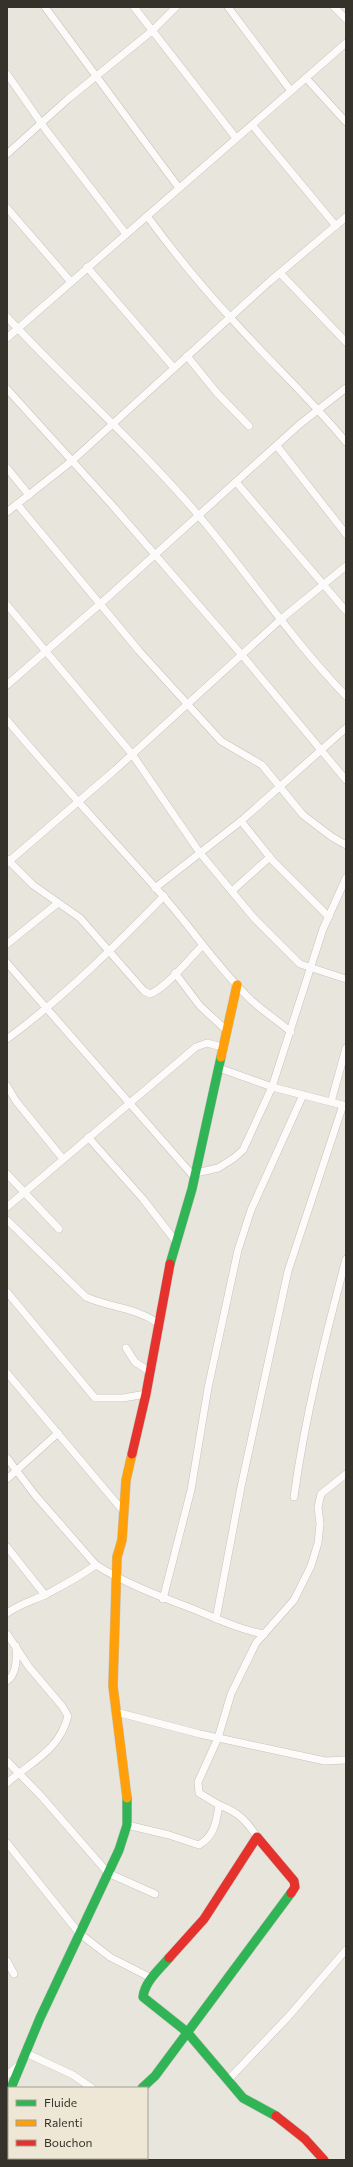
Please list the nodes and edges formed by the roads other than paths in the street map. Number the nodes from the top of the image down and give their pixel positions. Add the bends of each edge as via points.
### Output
1 (46, 7) edge
2 (134, 7) edge
3 (176, 7) edge
4 (228, 7) edge
5 (334, 7) edge
6 (346, 19) edge
7 (152, 31) junction
8 (346, 42) edge
9 (7, 74) edge
10 (97, 76) junction
11 (306, 78) junction
12 (291, 91) junction
13 (346, 122) edge
14 (42, 124) junction
15 (252, 126) junction
16 (236, 138) junction
17 (7, 154) edge
18 (179, 188) junction
19 (7, 208) edge
20 (147, 216) junction
21 (346, 216) edge
22 (336, 226) junction
23 (126, 234) junction
24 (87, 268) junction
25 (280, 273) junction
26 (71, 282) junction
27 (7, 317) edge
28 (230, 318) junction
29 (18, 328) junction
30 (7, 338) edge
31 (346, 342) edge
32 (187, 356) junction
33 (174, 368) junction
34 (7, 388) edge
35 (346, 388) edge
36 (320, 410) junction
37 (113, 425) junction
38 (249, 426) dead end
39 (346, 442) edge
40 (277, 446) junction
41 (73, 460) junction
42 (7, 468) edge
43 (236, 482) junction
44 (29, 495) junction
45 (17, 504) junction
46 (7, 512) edge
47 (198, 515) junction
48 (346, 534) edge
49 (154, 555) junction
50 (346, 566) edge
51 (323, 584) junction
52 (100, 604) junction
53 (7, 605) edge
54 (346, 611) edge
55 (280, 620) junction
56 (47, 651) junction
57 (242, 655) junction
58 (7, 685) edge
59 (346, 696) edge
60 (186, 705) junction
61 (7, 720) edge
62 (346, 728) edge
63 (321, 750) junction
64 (132, 754) junction
65 (346, 780) edge
66 (280, 786) junction
67 (78, 802) junction
68 (241, 821) junction
69 (346, 845) edge
70 (200, 853) junction
71 (270, 857) junction
72 (8, 861) edge
73 (346, 878) edge
74 (155, 888) junction
75 (232, 891) junction
76 (164, 896) junction
77 (58, 903) junction
78 (329, 917) junction
79 (7, 944) edge
80 (202, 946) junction
81 (110, 952) junction
82 (7, 963) edge
83 (311, 968) junction
84 (175, 973) junction
85 (346, 979) edge
86 (237, 985) junction
87 (46, 1009) junction
88 (226, 1030) junction
89 (291, 1032) junction
90 (7, 1039) edge
91 (222, 1047) junction
92 (346, 1048) edge
93 (219, 1068) junction
94 (7, 1086) edge
95 (272, 1087) junction
96 (303, 1095) junction
97 (331, 1102) junction
98 (128, 1103) junction
99 (344, 1106) edge
100 (88, 1138) junction
101 (63, 1159) junction
102 (7, 1174) edge
103 (195, 1176) junction
104 (24, 1192) junction
105 (7, 1207) edge
106 (7, 1220) edge
107 (59, 1229) dead end
108 (177, 1243) junction
109 (346, 1259) edge
110 (7, 1292) edge
111 (158, 1323) junction
112 (126, 1348) dead end
113 (150, 1372) junction
114 (7, 1373) edge
115 (146, 1394) junction
116 (58, 1433) junction
117 (7, 1458) edge
118 (17, 1472) junction
119 (346, 1474) edge
120 (7, 1479) edge
121 (294, 1497) dead end
122 (124, 1512) junction
123 (7, 1548) edge
124 (96, 1564) junction
125 (116, 1578) junction
126 (45, 1595) junction
127 (163, 1599) junction
128 (7, 1613) edge
129 (216, 1619) junction
130 (7, 1634) edge
131 (264, 1634) junction
132 (16, 1645) junction
133 (7, 1681) edge
134 (116, 1712) junction
135 (218, 1738) junction
136 (346, 1760) edge
137 (7, 1761) edge
138 (19, 1772) junction
139 (7, 1783) edge
140 (219, 1805) junction
141 (127, 1825) junction
142 (258, 1837) junction
143 (8, 1847) edge
144 (108, 1873) junction
145 (155, 1894) dead end
146 (79, 1933) junction
147 (346, 1950) edge
148 (7, 1961) edge
149 (14, 1974) dead end
150 (151, 1978) junction
151 (187, 2032) junction
152 (26, 2053) junction
153 (22, 2063) junction
154 (8, 2073) edge
155 (228, 2080) junction
156 (11, 2087) edge
157 (91, 2087) edge
158 (143, 2087) edge
159 (324, 2160) edge

1 - 10 street
2 - 7 street
3 - 7 street
4 - 12 street
5 - 6 street
7 - 10 street
7 - 16 street
8 - 11 street
9 - 14 street
10 - 14 street
10 - 18 street
11 - 12 street
11 - 13 street
12 - 15 street
14 - 17 street
14 - 23 street
15 - 16 street
15 - 22 street
16 - 18 street
18 - 20 street
19 - 26 street
20 - 23 street
20 - 28 street
21 - 22 street
22 - 25 street
23 - 24 street
24 - 26 street
24 - 33 street
25 - 28 street
25 - 31 street
26 - 29 street
27 - 29 street
28 - 32 street
28 - 36 street
29 - 30 street
29 - 37 street
32 - 33 street
32 - 38 street via 217,393
33 - 37 street
34 - 41 street
35 - 36 street
36 - 39 street
36 - 40 street
37 - 41 street
37 - 47 street
40 - 43 street
40 - 48 street
41 - 44 street
41 - 49 street
42 - 44 street
43 - 47 street
43 - 51 street
44 - 45 street
45 - 46 street
45 - 52 street
47 - 49 street
47 - 55 street
49 - 52 street
49 - 57 street
50 - 51 street
51 - 54 street
51 - 55 street
52 - 56 street
52 - 60 street
53 - 56 street
55 - 57 street
55 - 59 street
56 - 58 street
56 - 64 street
57 - 60 street
57 - 63 street
60 - 64 street
60 - 66 street via 221,741 262,765
61 - 67 street
62 - 63 street
63 - 65 street
63 - 66 street
64 - 67 street
64 - 70 street
66 - 68 street
66 - 69 street via 303,815
67 - 72 street
67 - 74 street
68 - 70 street
68 - 71 street
70 - 74 street
70 - 75 street
71 - 75 street
71 - 78 street
72 - 77 street via 33,885
73 - 78 street
74 - 76 street
75 - 83 street via 290,956
76 - 80 street
76 - 81 street
77 - 79 street
77 - 81 street via 80,918
78 - 83 street
80 - 84 street
80 - 86 street
81 - 84 street via 144,991 150,994
81 - 87 street
82 - 87 street
83 - 85 street
83 - 89 street
84 - 88 street via 200,1006
86 - 88 street
86 - 89 street
87 - 90 street
87 - 98 street
88 - 91 street
89 - 95 street
91 - 93 street
91 - 98 street via 207,1043 196,1048
92 - 97 street
93 - 95 street
93 - 103 street
94 - 101 street
95 - 96 street
95 - 103 street via 243,1150 218,1168
96 - 97 street
96 - 127 street via 251,1210 238,1250 208,1388 191,1490
97 - 99 street
98 - 100 street
98 - 103 street
99 - 129 street via 288,1271 241,1486
100 - 101 street
100 - 108 street via 143,1199
101 - 104 street
102 - 104 street
103 - 108 street
104 - 105 street
104 - 107 street
106 - 111 street via 86,1296 144,1314
108 - 111 street
109 - 121 street via 314,1380
110 - 115 street via 95,1398 123,1398
111 - 113 street
112 - 113 street via 135,1362
113 - 115 street
114 - 116 street
115 - 122 street via 127,1473
116 - 118 street
116 - 122 street
117 - 118 street
118 - 120 street
118 - 124 street
119 - 131 street via 321,1494 318,1507 318,1543 311,1566 294,1600
122 - 125 street
123 - 126 street
124 - 125 street
124 - 126 street via 76,1579
125 - 127 street
125 - 134 street via 113,1686
126 - 128 street via 22,1603
127 - 129 street
129 - 131 street via 243,1630
130 - 132 street
131 - 135 street via 256,1643 231,1694
132 - 133 street via 14,1671
132 - 138 street via 29,1667 68,1716 54,1747
134 - 135 street
134 - 141 street via 127,1801
135 - 136 street via 325,1761
135 - 140 street via 198,1782 199,1793
137 - 138 street
138 - 139 street
138 - 144 street
140 - 141 street via 215,1829 207,1840 199,1845
140 - 142 street via 243,1818
141 - 144 street
142 - 150 street via 204,1919
142 - 151 street via 294,1880 295,1887
143 - 146 street
144 - 145 street
144 - 146 street
146 - 150 street via 110,1957
146 - 152 street
147 - 155 street via 288,2017
148 - 149 street
150 - 151 street via 144,1989 143,1997
151 - 155 street
151 - 158 street via 155,2076
152 - 153 street
152 - 157 street via 73,2075
153 - 154 street
153 - 156 street
155 - 159 street via 243,2098 282,2120 306,2139

